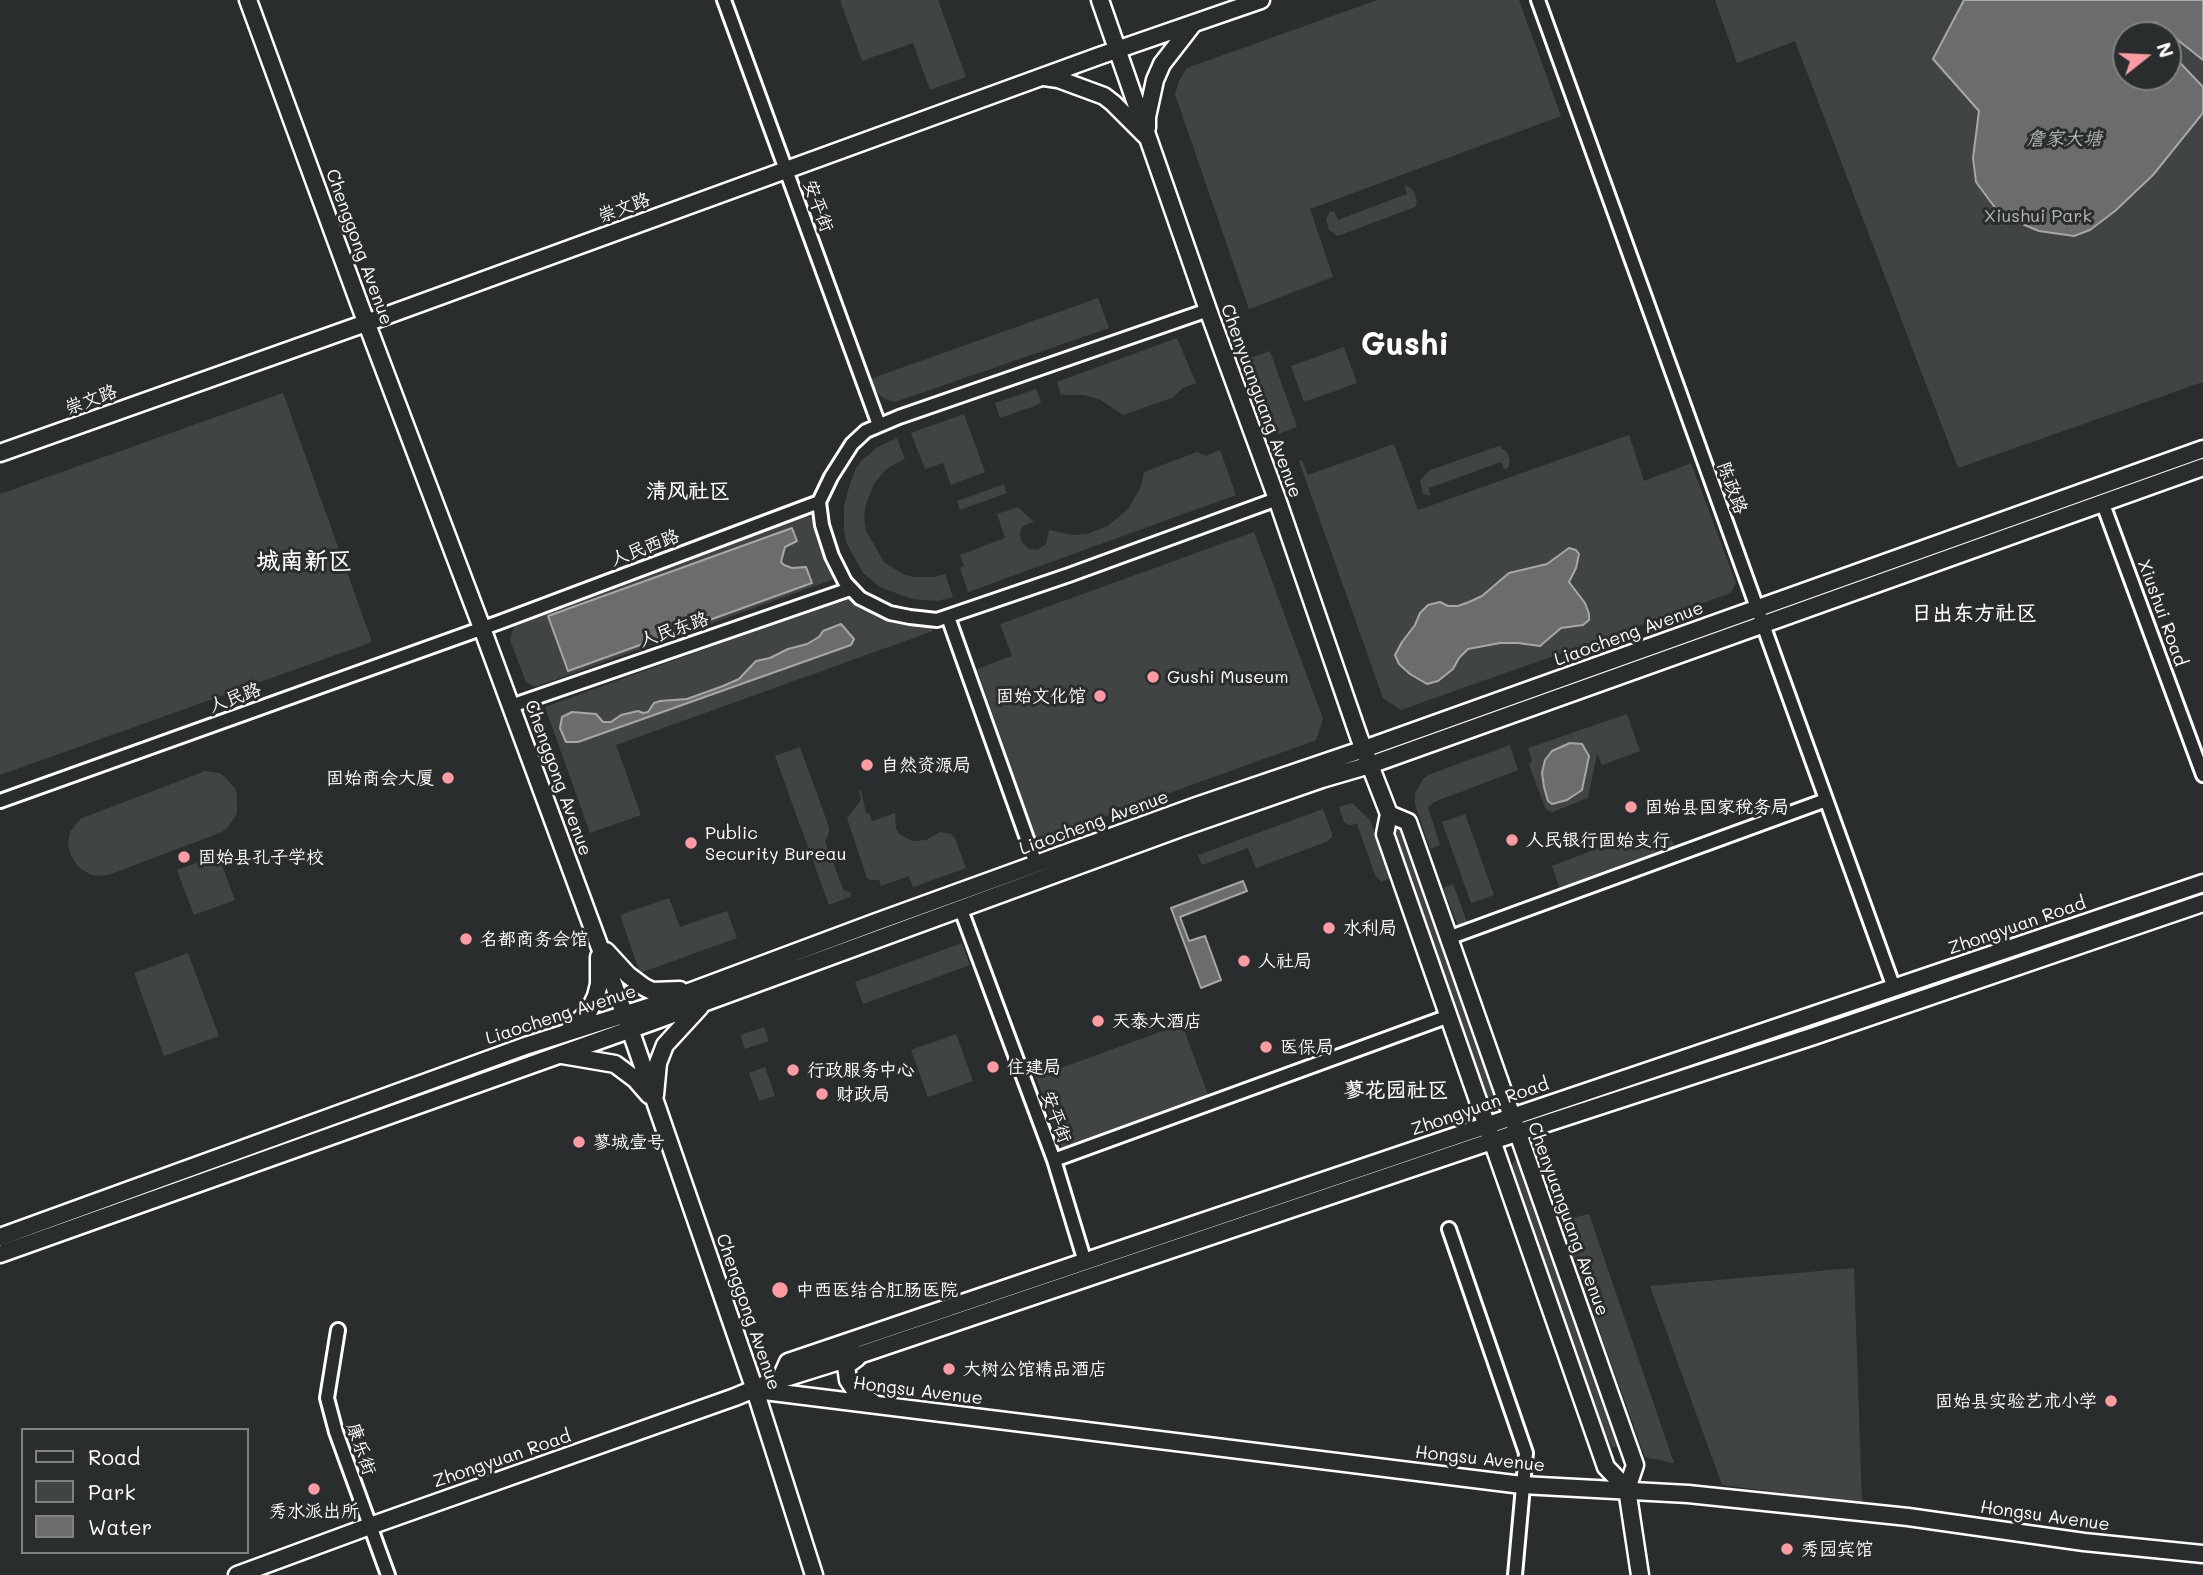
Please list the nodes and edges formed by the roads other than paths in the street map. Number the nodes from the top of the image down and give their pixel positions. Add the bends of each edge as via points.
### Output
1 (248, 0) edge
2 (724, 0) edge
3 (1100, 0) edge
4 (1261, 0) edge
5 (1538, 0) edge
6 (1193, 24) junction
7 (1117, 50) junction
8 (1042, 77) junction
9 (1148, 137) junction
10 (786, 170) junction
11 (1208, 310) junction
12 (366, 323) junction
13 (879, 425) junction
14 (2203, 449) edge
15 (0, 453) edge
16 (2203, 467) edge
17 (1277, 499) junction
18 (819, 502) junction
19 (2103, 504) junction
20 (850, 589) junction
21 (948, 617) junction
22 (1760, 617) junction
23 (482, 628) junction
24 (511, 706) junction
25 (1364, 749) junction
26 (1370, 765) junction
27 (2203, 775) edge
28 (1826, 800) junction
29 (0, 801) edge
30 (1389, 814) junction
31 (1036, 864) junction
32 (2203, 883) edge
33 (2203, 903) edge
34 (960, 907) junction
35 (1448, 938) junction
36 (598, 941) junction
37 (1894, 988) junction
38 (703, 995) junction
39 (1449, 1016) junction
40 (627, 1022) junction
41 (562, 1035) junction
42 (560, 1054) junction
43 (655, 1101) junction
44 (1511, 1116) junction
45 (1489, 1133) junction
46 (1516, 1133) junction
47 (1054, 1160) junction
48 (1449, 1229) dead end
49 (0, 1237) edge
50 (0, 1254) edge
51 (1085, 1262) junction
52 (338, 1331) dead end
53 (862, 1354) junction
54 (780, 1380) junction
55 (755, 1390) junction
56 (877, 1405) junction
57 (1522, 1485) junction
58 (1627, 1489) junction
59 (370, 1526) junction
60 (2203, 1554) edge
61 (237, 1575) edge
62 (388, 1575) edge
63 (814, 1575) edge
64 (1516, 1575) edge
65 (1640, 1575) edge

1 - 12 main road, Chenggong Avenue
2 - 10 street, 安平街
3 - 7 main road, Chenyuanguang Avenue
4 - 6 main road, 崇文路
5 - 22 street, 陈政路
6 - 7 main road, 崇文路
6 - 9 main road via 1155,80
7 - 8 main road, 崇文路
7 - 9 main road, Chenyuanguang Avenue
8 - 9 main road via 1104,96
8 - 10 main road, 崇文路
9 - 11 main road, Chenyuanguang Avenue
10 - 12 main road, 崇文路
10 - 13 street, 安平街
11 - 13 street
11 - 17 main road, Chenyuanguang Avenue
12 - 15 main road, 崇文路
12 - 23 main road, Chenggong Avenue
13 - 18 street via 852,444
14 - 22 main road, Liaocheng Avenue
16 - 19 main road, Liaocheng Avenue
17 - 21 street
17 - 25 main road, Chenyuanguang Avenue
18 - 20 street via 832,556
18 - 23 street, 人民西路
19 - 22 main road, Liaocheng Avenue
19 - 27 street, Xiushui Road
20 - 21 street via 890,613 926,620
20 - 24 street, 人民东路
21 - 31 street
22 - 25 main road, Liaocheng Avenue
22 - 26 main road, Liaocheng Avenue
22 - 28 street, 陈政路
23 - 24 main road, Chenggong Avenue
23 - 29 street, 人民路
24 - 36 main road, Chenggong Avenue
25 - 26 main road, Chenyuanguang Avenue
25 - 31 main road, Liaocheng Avenue
26 - 30 main road, Chenyuanguang Avenue
26 - 34 main road, Liaocheng Avenue
28 - 35 street
28 - 37 street, 陈政路
30 - 35 main road, Chenyuanguang Avenue via 1408,822
30 - 39 main road, Chenyuanguang Avenue via 1385,834
31 - 38 main road, Liaocheng Avenue
32 - 37 main road, Zhongyuan Road
33 - 46 main road, Zhongyuan Road
34 - 38 main road, Liaocheng Avenue
34 - 47 street, 安平街
35 - 44 main road, Chenyuanguang Avenue
36 - 38 main road via 628,975 652,991
36 - 40 main road, Chenggong Avenue
36 - 41 main road via 596,996 589,1010
37 - 44 main road, Zhongyuan Road
38 - 40 main road, Liaocheng Avenue
38 - 43 main road via 665,1045
39 - 45 main road, Chenyuanguang Avenue
39 - 47 street
40 - 41 main road, Liaocheng Avenue
40 - 42 main road, Liaocheng Avenue
40 - 43 main road, Chenggong Avenue
41 - 49 main road, Liaocheng Avenue
42 - 43 main road via 615,1064
42 - 50 main road, Liaocheng Avenue
43 - 55 main road, Chenggong Avenue
44 - 45 main road, Zhongyuan Road
44 - 46 main road, Chenyuanguang Avenue
45 - 46 main road, Zhongyuan Road
45 - 51 main road, Zhongyuan Road
45 - 53 main road, Zhongyuan Road
45 - 58 main road, Chenyuanguang Avenue via 1605,1467
46 - 58 main road, Chenyuanguang Avenue via 1635,1465
47 - 51 street, 安平街
48 - 57 street via 1526,1453
51 - 54 main road, Zhongyuan Road via 788,1362
52 - 59 street, 康乐街 via 327,1398
53 - 54 main road, Zhongyuan Road
53 - 56 main road via 846,1366 845,1374 853,1389
54 - 55 main road, Zhongyuan Road
55 - 56 main road, Hongsu Avenue
55 - 59 main road, Zhongyuan Road
55 - 63 main road, Chenggong Avenue
56 - 57 main road, Hongsu Avenue
57 - 58 main road, Hongsu Avenue
57 - 64 street
58 - 60 main road, Hongsu Avenue via 1908,1517
58 - 65 main road, Chenyuanguang Avenue
59 - 61 main road, Zhongyuan Road
59 - 62 street, 康乐街

